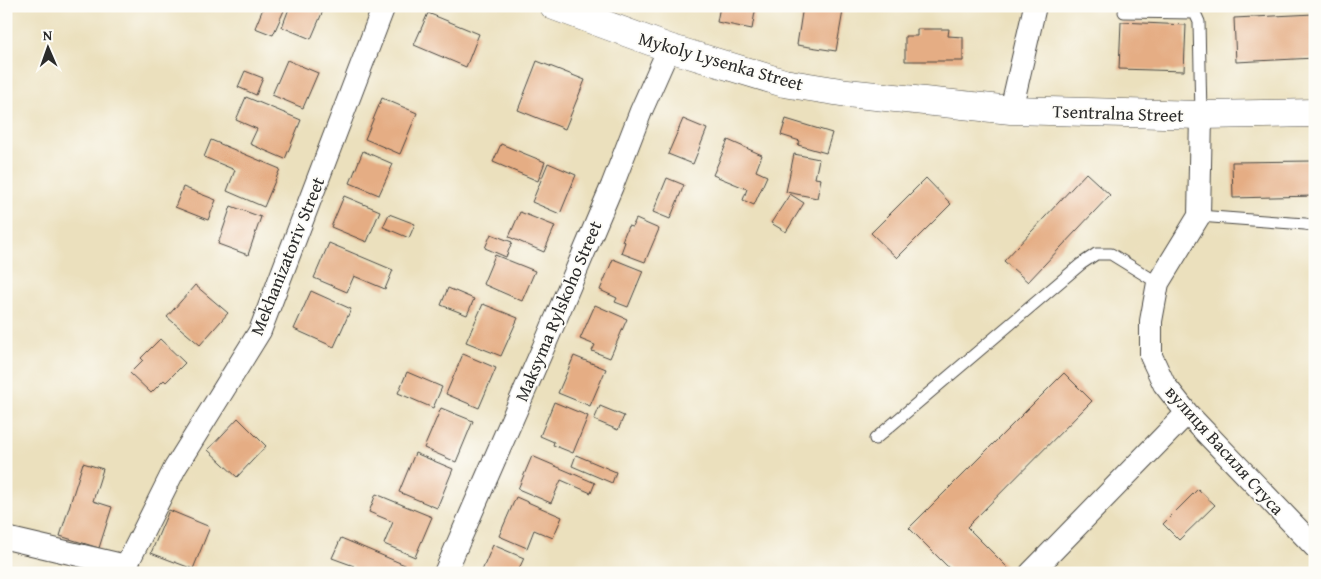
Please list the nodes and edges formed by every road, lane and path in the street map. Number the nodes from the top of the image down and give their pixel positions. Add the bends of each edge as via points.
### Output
1 (384, 6) edge
2 (554, 6) edge
3 (1035, 6) edge
4 (1124, 12) dead end
5 (669, 48) junction
6 (922, 102) joint
7 (1011, 110) junction
8 (1315, 113) edge
9 (1201, 115) junction
10 (1199, 216) junction
11 (1315, 226) edge
12 (1158, 283) junction
13 (1187, 413) junction
14 (875, 439) dead end
15 (6, 538) edge
16 (1315, 547) edge
17 (125, 570) edge
18 (444, 573) edge
19 (1031, 573) edge

1 - 17 street, Mekhanizatoriv Street via 260,331 175,468
2 - 5 street, Mykoly Lysenka Street
3 - 7 street
4 - 9 lane via 1195,13
5 - 6 street, Mykoly Lysenka Street via 784,83
5 - 18 street, Maksyma Rylskoho Street via 548,337
6 - 7 street, Tsentralna Street
7 - 9 street, Tsentralna Street
8 - 9 street, Tsentralna Street
9 - 10 street
10 - 11 lane
10 - 12 street, вулиця Василя Стуса
12 - 13 street, вулиця Василя Стуса via 1151,321 1151,356 1164,384
12 - 14 lane via 1111,254 1096,254
13 - 16 street, вулиця Василя Стуса
13 - 19 street
15 - 17 street

